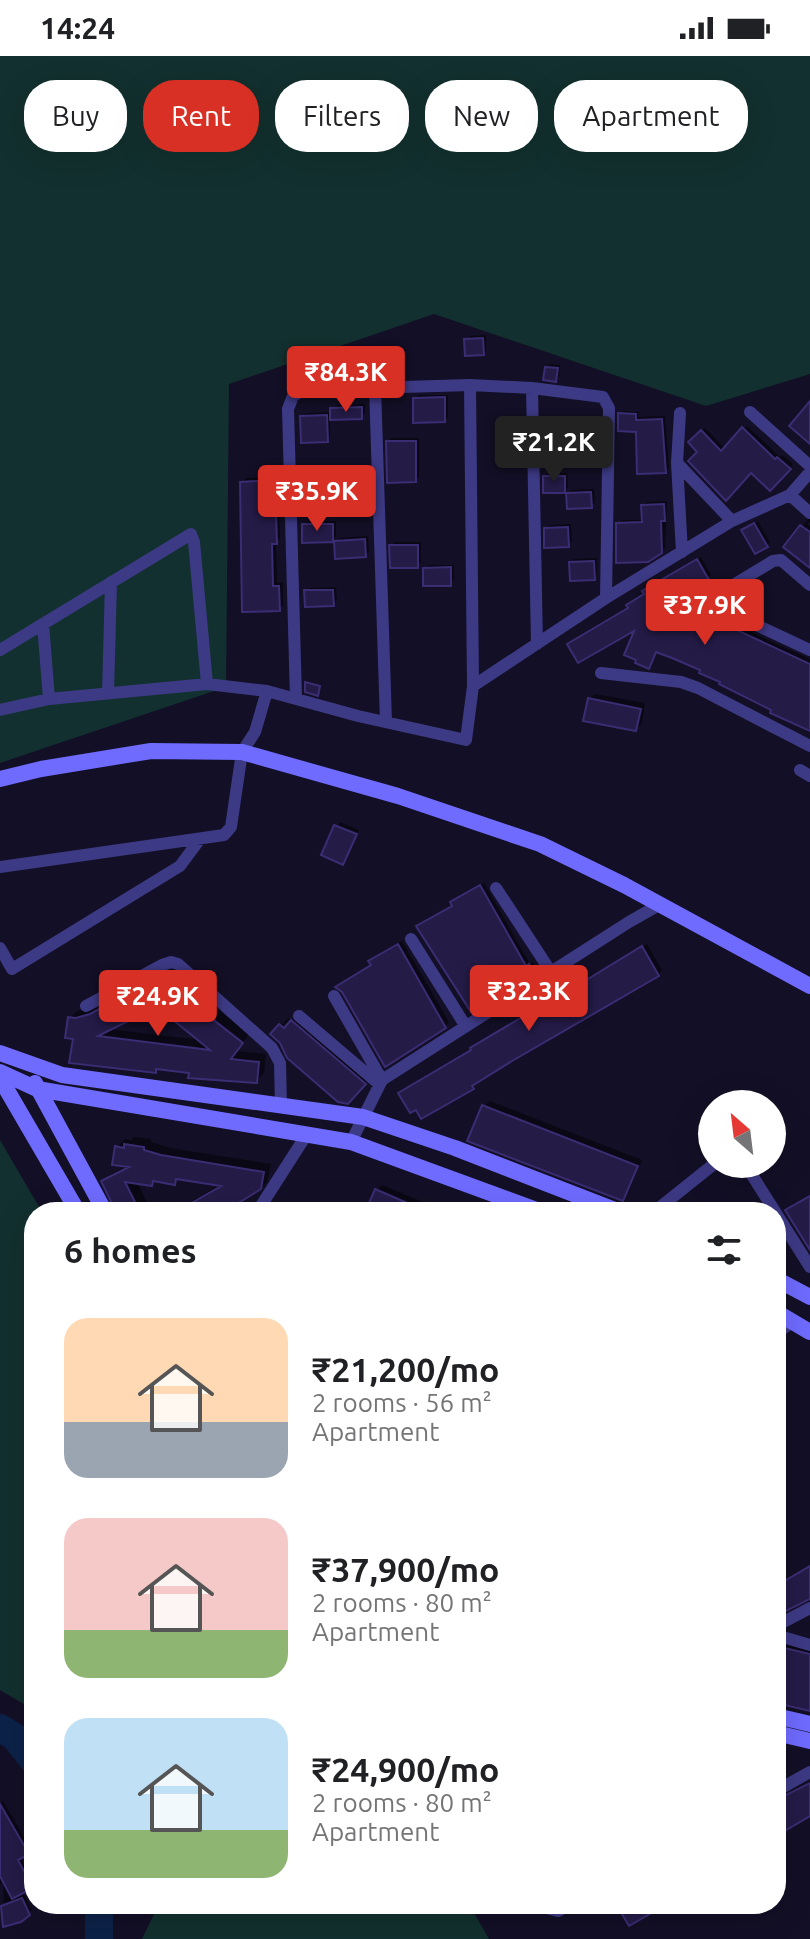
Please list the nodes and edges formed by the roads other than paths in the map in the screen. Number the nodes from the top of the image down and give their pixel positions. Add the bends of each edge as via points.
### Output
1 (470, 385) junction
2 (375, 387) junction
3 (532, 388) junction
4 (750, 412) dead end
5 (680, 413) dead end
6 (677, 463) junction
7 (810, 466) edge
8 (810, 472) edge
9 (790, 495) junction
10 (810, 513) edge
11 (732, 521) junction
12 (682, 552) junction
13 (111, 582) junction
14 (810, 585) edge
15 (606, 598) junction
16 (43, 624) junction
17 (537, 644) junction
18 (0, 650) edge
19 (810, 650) edge
20 (601, 673) dead end
21 (207, 684) junction
22 (473, 686) junction
23 (267, 691) junction
24 (108, 693) junction
25 (49, 699) junction
26 (296, 699) junction
27 (0, 710) edge
28 (386, 722) junction
29 (810, 746) edge
30 (242, 752) junction
31 (0, 779) edge
32 (200, 839) junction
33 (0, 867) edge
34 (496, 888) dead end
35 (659, 905) junction
36 (411, 939) dead end
37 (0, 948) edge
38 (12, 969) junction
39 (551, 972) junction
40 (0, 978) edge
41 (810, 986) edge
42 (334, 996) dead end
43 (86, 1006) dead end
44 (299, 1016) dead end
45 (465, 1025) junction
46 (0, 1053) edge
47 (30, 1065) junction
48 (0, 1075) edge
49 (381, 1082) junction
50 (37, 1089) junction
51 (281, 1107) junction
52 (363, 1117) junction
53 (307, 1134) junction
54 (351, 1142) junction
55 (698, 1177) edge
56 (754, 1178) edge
57 (72, 1202) edge
58 (99, 1202) edge
59 (263, 1202) edge
60 (504, 1202) edge
61 (594, 1202) edge
62 (666, 1202) edge
63 (769, 1202) edge
64 (786, 1229) edge
65 (810, 1267) edge
66 (786, 1284) edge
67 (810, 1297) edge
68 (786, 1317) edge
69 (793, 1321) junction
70 (786, 1326) edge
71 (810, 1332) edge
72 (810, 1608) edge
73 (786, 1621) edge
74 (786, 1638) edge
75 (810, 1645) edge
76 (786, 1718) edge
77 (810, 1724) edge
78 (786, 1735) edge
79 (810, 1741) edge
80 (810, 1772) edge
81 (786, 1785) edge

1 - 2 street
1 - 3 street
1 - 22 street
2 - 26 street via 303,390 293,396 288,409
2 - 28 street
3 - 15 street via 603,397 609,408
3 - 17 street
4 - 7 street
5 - 6 street
6 - 11 street
6 - 12 street
8 - 9 street
9 - 10 street
9 - 11 street
11 - 12 street
12 - 15 street
13 - 16 street
13 - 21 street via 191,534
13 - 24 street
14 - 19 street via 781,560 773,561 712,598 720,608
15 - 17 street
16 - 18 street
16 - 25 street
17 - 22 street
20 - 29 street via 681,682
21 - 23 street
21 - 24 street
22 - 28 street via 466,740
23 - 26 street
23 - 30 street via 255,732
24 - 25 street
25 - 27 street
26 - 28 street
30 - 31 street via 151,751
30 - 32 street via 231,827 224,835
30 - 35 street via 540,844
32 - 33 street
32 - 38 street via 180,866
34 - 39 street
35 - 39 street
35 - 41 street
36 - 45 street
37 - 38 street
38 - 40 street
39 - 45 street
42 - 49 street
43 - 51 street via 162,965 178,964 272,1048 280,1063
44 - 49 street
45 - 49 street
46 - 47 street
47 - 50 street
47 - 51 street via 62,1075
48 - 50 street
48 - 57 street
49 - 52 street
50 - 53 street
50 - 58 street
51 - 52 street
52 - 54 street
52 - 61 street
53 - 54 street
53 - 59 street
54 - 60 street
55 - 62 street
56 - 63 street
64 - 65 street
66 - 67 street
68 - 69 street
69 - 70 street
69 - 71 street
72 - 73 street
74 - 75 street
76 - 77 street
78 - 79 street
80 - 81 street

